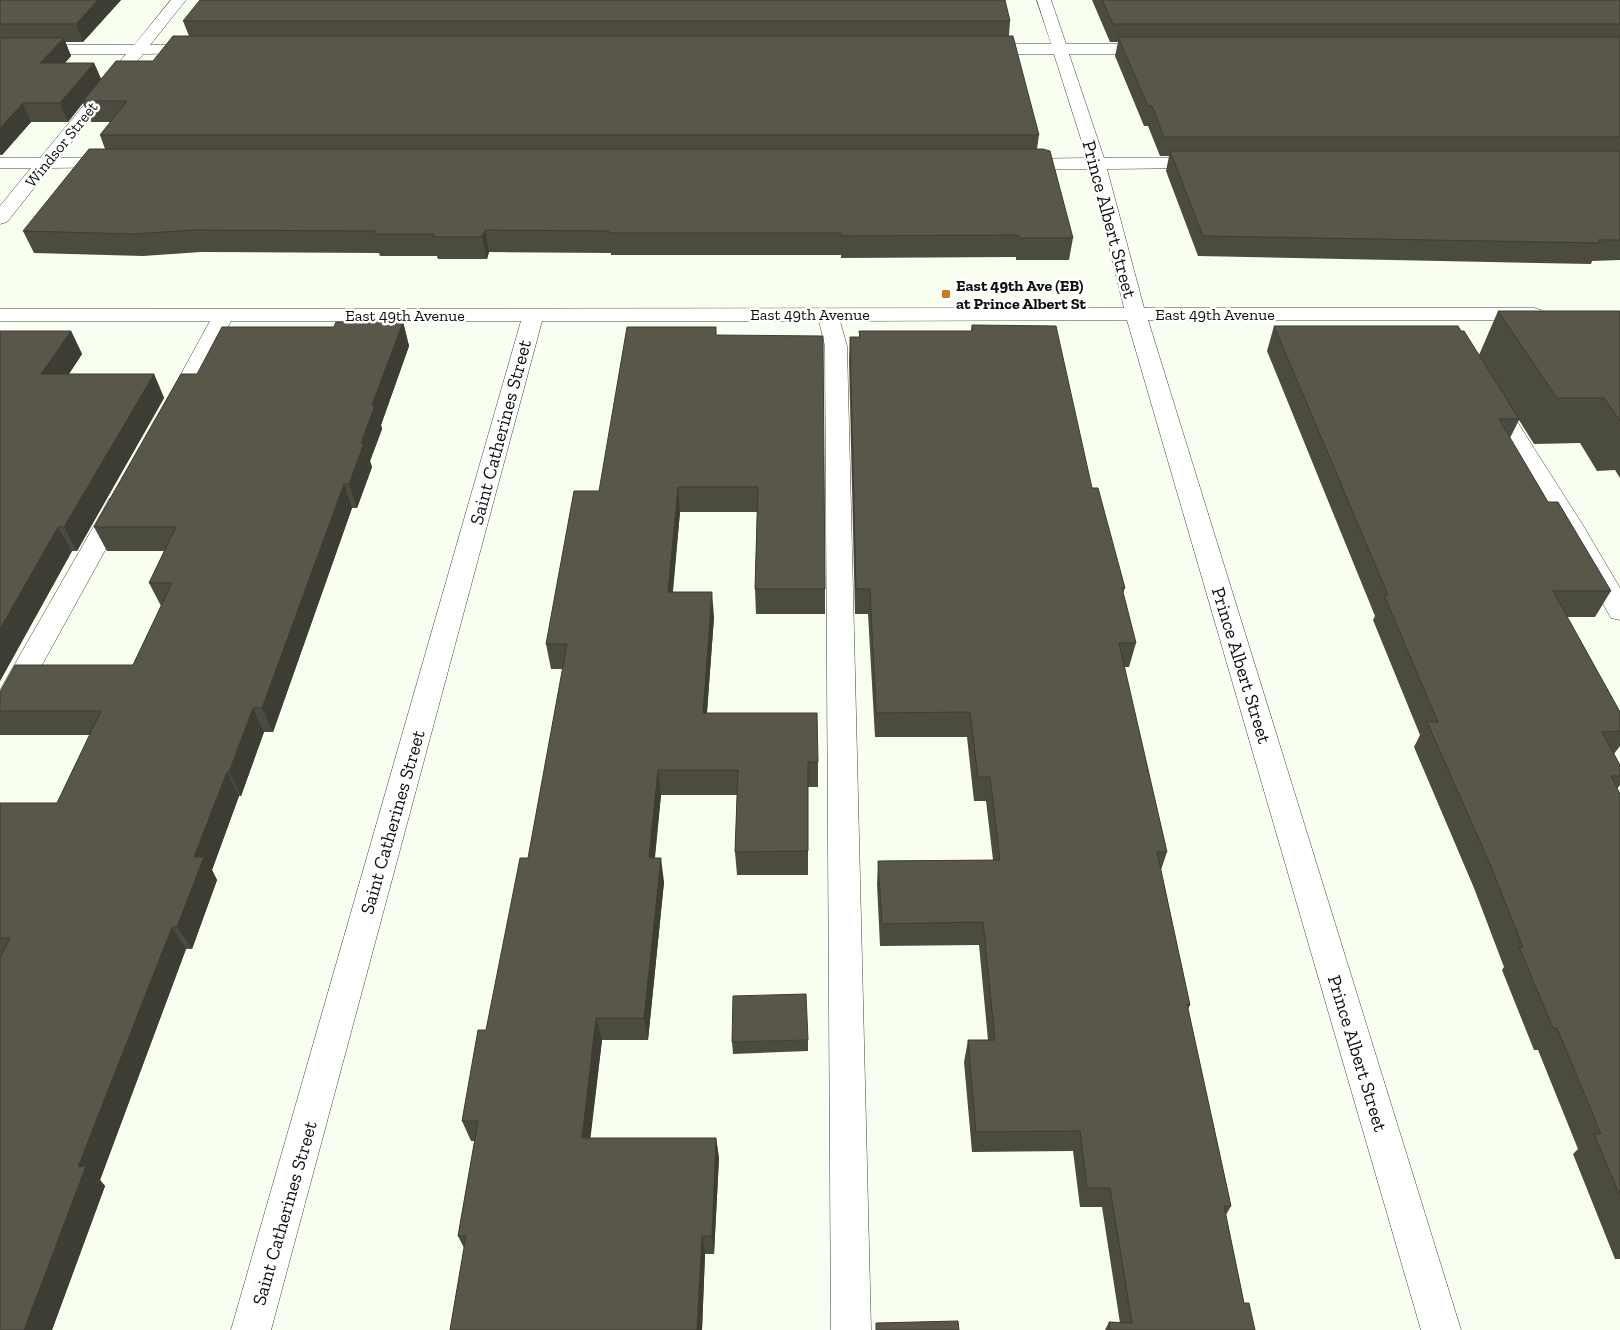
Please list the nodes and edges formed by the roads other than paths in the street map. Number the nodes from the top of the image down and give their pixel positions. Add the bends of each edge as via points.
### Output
1 (179, 0) edge
2 (1044, 0) edge
3 (1060, 48) junction
4 (0, 49) edge
5 (967, 49) edge
6 (1167, 49) edge
7 (138, 50) junction
8 (217, 50) edge
9 (0, 163) edge
10 (45, 163) junction
11 (135, 163) edge
12 (1097, 163) junction
13 (1225, 163) edge
14 (994, 164) edge
15 (0, 218) edge
16 (532, 314) junction
17 (828, 314) junction
18 (1136, 314) junction
19 (1440, 314) junction
20 (1554, 314) edge
21 (0, 315) edge
22 (223, 316) junction
23 (1452, 337) edge
24 (1483, 386) edge
25 (165, 422) edge
26 (131, 483) edge
27 (1620, 611) edge
28 (0, 715) edge
29 (251, 1330) edge
30 (852, 1330) edge
31 (1440, 1330) edge

1 - 7 street, Windsor Street
2 - 3 street, Prince Albert Street
3 - 5 street
3 - 6 street
3 - 12 street, Prince Albert Street
4 - 7 street
7 - 8 street
7 - 10 street, Windsor Street
9 - 10 street
10 - 11 street
10 - 15 street, Windsor Street
12 - 13 street
12 - 14 street
12 - 18 street, Prince Albert Street
16 - 17 street, East 49th Avenue
16 - 22 street, East 49th Avenue
16 - 29 street, Saint Catherines Street
17 - 18 street, East 49th Avenue
17 - 30 street via 836,346
18 - 19 street, East 49th Avenue
18 - 31 street, Prince Albert Street
19 - 20 street, East 49th Avenue
19 - 23 street
21 - 22 street, East 49th Avenue
22 - 25 street
24 - 27 street via 1572,526
26 - 28 street

